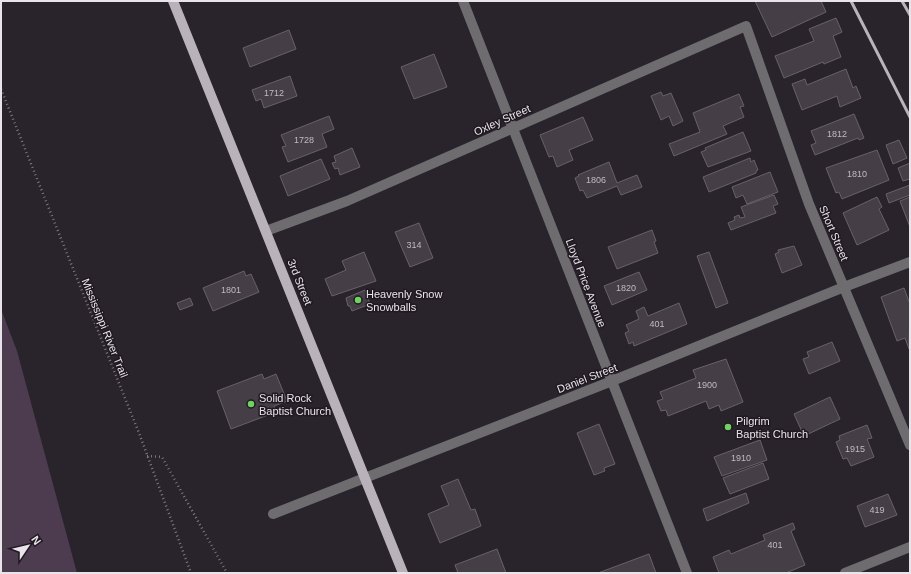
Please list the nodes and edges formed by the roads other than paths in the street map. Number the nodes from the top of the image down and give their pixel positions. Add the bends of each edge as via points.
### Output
1 (173, 1) edge
2 (463, 1) edge
3 (746, 26) joint
4 (513, 128) junction
5 (266, 231) junction
6 (910, 262) edge
7 (844, 287) junction
8 (612, 381) junction
9 (910, 442) edge
10 (365, 478) junction
11 (273, 514) dead end
12 (910, 547) edge
13 (404, 573) edge
14 (687, 573) edge
15 (845, 573) edge

1 - 5 main road, 3rd Street
2 - 4 street, Lloyd Price Avenue
3 - 4 street, Oxley Street
3 - 7 street, Short Street via 809,204
4 - 5 street, Oxley Street via 347,201
4 - 8 street, Lloyd Price Avenue
5 - 10 main road, 3rd Street
6 - 7 street, Daniel Street
7 - 8 street, Daniel Street
7 - 9 street, Short Street
8 - 10 street, Daniel Street
8 - 14 street, Lloyd Price Avenue
10 - 11 street, Daniel Street
10 - 13 main road, 3rd Street
12 - 15 street

